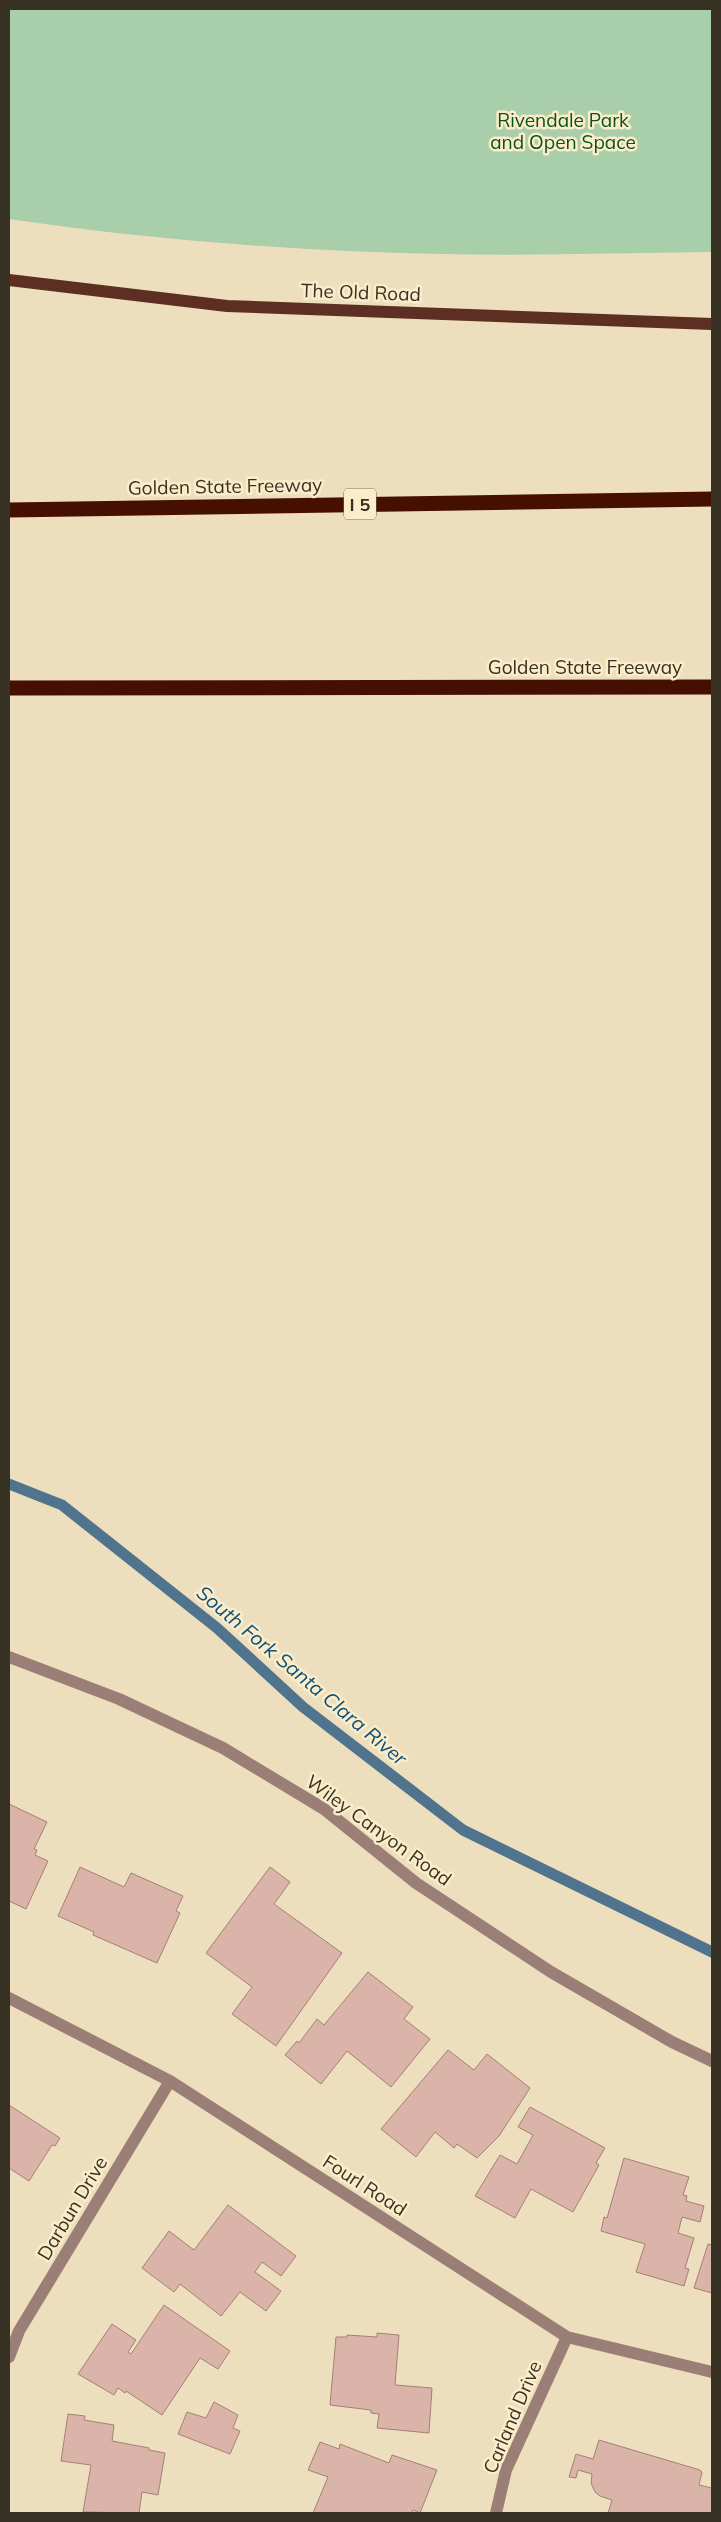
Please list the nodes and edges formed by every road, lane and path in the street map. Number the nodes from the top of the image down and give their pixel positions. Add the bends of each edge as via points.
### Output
1 (9, 280) edge
2 (712, 324) edge
3 (712, 499) edge
4 (9, 510) edge
5 (712, 687) edge
6 (9, 688) edge
7 (9, 1657) edge
8 (9, 1998) edge
9 (712, 2061) edge
10 (170, 2081) junction
11 (567, 2336) junction
12 (9, 2357) edge
13 (712, 2372) edge
14 (496, 2513) edge

1 - 2 main road, The Old Road via 227,306
3 - 4 highway, Golden State Freeway / I 5
5 - 6 highway, Golden State Freeway
7 - 9 street, Wiley Canyon Road via 119,1699 223,1748 324,1809 416,1883 551,1972 672,2042
8 - 10 street, Fourl Road
10 - 11 street, Fourl Road
10 - 12 street, Darbun Drive via 19,2331
11 - 13 street, Fourl Road
11 - 14 street, Carland Drive via 506,2470

